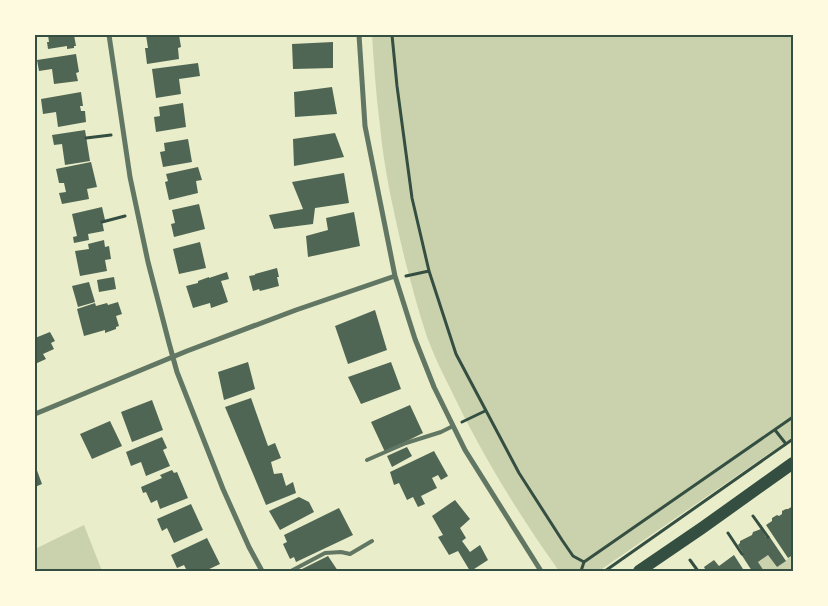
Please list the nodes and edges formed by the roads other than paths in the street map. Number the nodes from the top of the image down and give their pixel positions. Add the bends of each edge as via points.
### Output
1 (109, 35) edge
2 (359, 35) edge
3 (394, 276) junction
4 (173, 357) junction
5 (35, 414) edge
6 (453, 426) junction
7 (367, 460) dead end
8 (793, 463) edge
9 (372, 541) dead end
10 (262, 571) edge
11 (290, 571) edge
12 (540, 571) edge
13 (638, 571) edge

1 - 4 street via 130,177
2 - 3 street via 365,126
3 - 4 street
3 - 6 street via 415,339
4 - 5 street
4 - 10 street via 222,489
6 - 7 lane
6 - 12 street
8 - 13 main road
9 - 11 lane via 350,554 325,553

